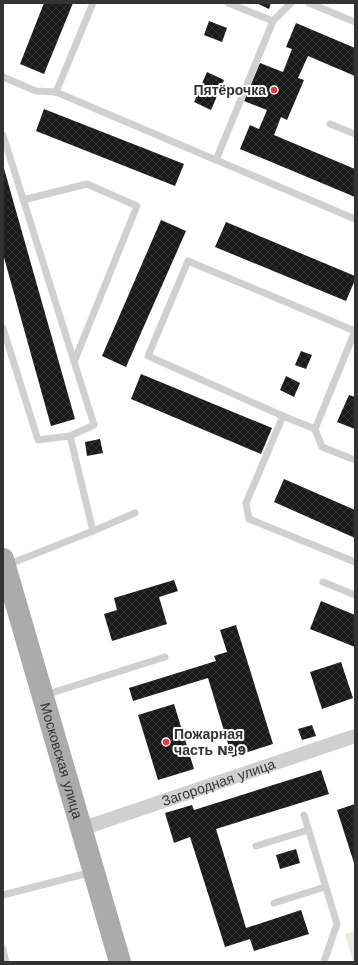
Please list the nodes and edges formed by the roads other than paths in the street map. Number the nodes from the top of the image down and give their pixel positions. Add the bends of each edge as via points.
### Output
1 (93, 3) edge
2 (228, 3) edge
3 (291, 3) edge
4 (309, 3) edge
5 (273, 21) junction
6 (355, 22) edge
7 (3, 77) edge
8 (56, 92) junction
9 (330, 124) dead end
10 (355, 134) edge
11 (3, 135) edge
12 (216, 160) junction
13 (23, 200) junction
14 (355, 219) edge
15 (3, 328) edge
16 (355, 331) edge
17 (74, 362) junction
18 (282, 416) junction
19 (315, 429) junction
20 (70, 436) junction
21 (355, 460) edge
22 (135, 513) dead end
23 (93, 531) junction
24 (355, 562) edge
25 (4, 563) edge
26 (323, 582) dead end
27 (355, 595) edge
28 (165, 657) dead end
29 (43, 696) junction
30 (355, 736) edge
31 (304, 815) dead end
32 (81, 829) junction
33 (308, 830) junction
34 (256, 846) dead end
35 (94, 871) junction
36 (325, 886) junction
37 (3, 895) edge
38 (274, 903) dead end
39 (3, 949) edge
40 (6, 962) edge
41 (120, 962) edge
42 (324, 962) edge

1 - 8 lane
2 - 5 lane
3 - 5 lane
4 - 6 lane
5 - 12 lane
7 - 8 lane via 36,91
8 - 12 lane
9 - 10 lane
11 - 13 lane
12 - 14 lane
13 - 17 lane
13 - 17 lane via 87,184 137,206
15 - 20 lane via 38,440
16 - 18 lane via 188,261 148,356
16 - 19 lane
17 - 20 lane via 94,425
18 - 19 lane
18 - 24 lane via 246,503 249,519
19 - 21 lane via 322,447
20 - 23 lane
22 - 23 lane
23 - 25 lane
25 - 29 main road, Московская улица
26 - 27 lane
28 - 29 lane
29 - 32 main road, Московская улица
30 - 32 street, Загородная улица
31 - 33 lane
32 - 35 main road, Московская улица
33 - 34 lane
33 - 36 lane
35 - 37 lane
35 - 41 main road, Московская улица
36 - 38 lane
36 - 42 lane via 337,924
39 - 40 lane

